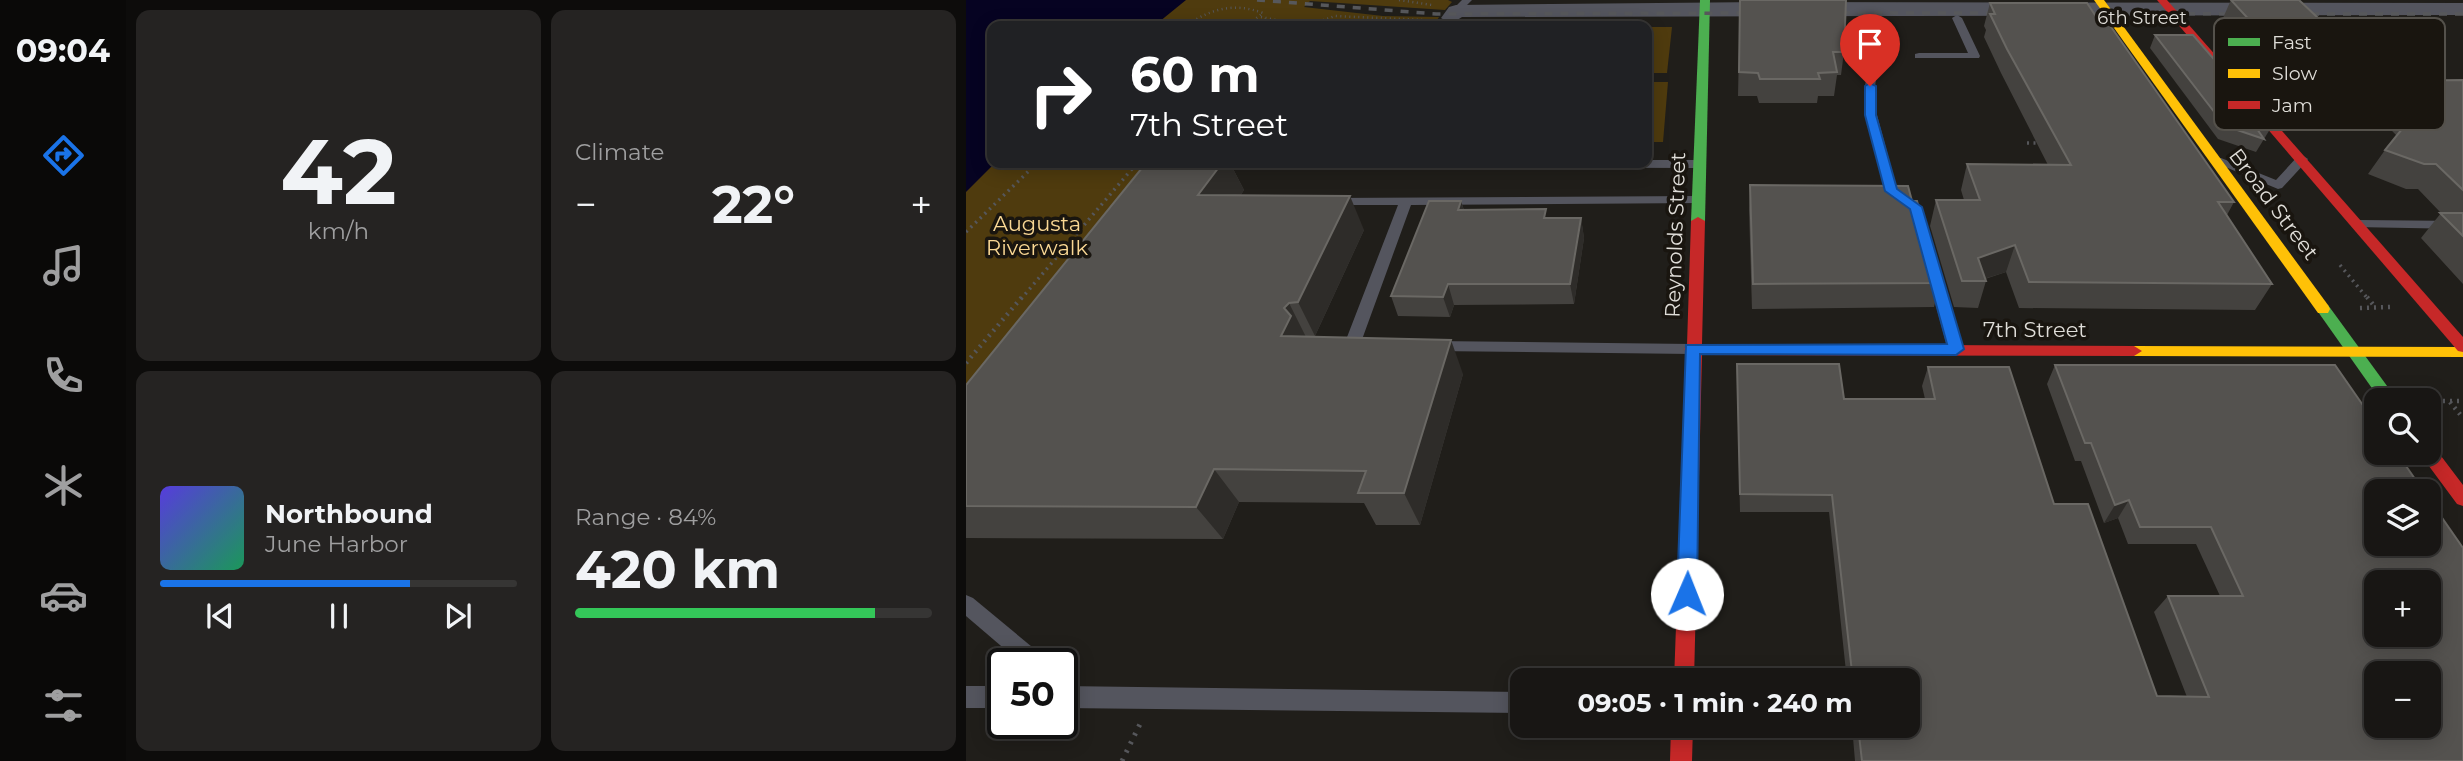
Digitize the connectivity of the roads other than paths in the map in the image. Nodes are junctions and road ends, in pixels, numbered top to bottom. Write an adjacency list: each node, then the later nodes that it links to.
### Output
1 (2453, 0): 3 (street)
2 (1899, 4): 4 (street, 6th Street); 5 (street, 6th Street)
3 (2463, 8): 6 (street, 6th Street)
4 (1704, 9): 7 (street, 6th Street); 8 (street, 6th Street); 19 (main road, Reynolds Street)
5 (2105, 9): 6 (street, 6th Street); 9 (street, 6th Street); 17 (main road, Broad Street)
6 (2170, 9): 10 (street, 6th Street); 14 (main road)
7 (1454, 14)
8 (1864, 18): 9 (street, 6th Street); 23 (lane)
9 (1957, 18): 13 (lane)
10 (2410, 18)
11 (2445, 19): 12 (street, 6th Street)
12 (2463, 20)
13 (1919, 56)
14 (2214, 59)
15 (2276, 130): 16 (main road)
16 (2302, 159): 17 (lane); 24 (main road)
17 (2215, 160): 32 (main road, Broad Street)
18 (1652, 164): 19 (lane)
19 (1699, 164): 20 (main road, Reynolds Street)
20 (1698, 200): 22 (lane); 29 (main road, Reynolds Street)
21 (1323, 201): 22 (lane)
22 (1406, 201): 27 (lane)
23 (1916, 207)
24 (2359, 224): 25 (lane); 31 (main road)
25 (2463, 225)
26 (1930, 258): 30 (lane)
27 (1352, 345)
28 (1420, 345): 29 (lane, 7th Street)
29 (1692, 349): 30 (main road, 7th Street); 38 (main road, Reynolds Street)
30 (1956, 349): 32 (main road, 7th Street)
31 (2463, 349): 32 (main road, 7th Street)
32 (2356, 352): 33 (main road, Broad Street)
33 (2381, 388)
34 (2438, 465): 35 (main road)
35 (2463, 499)
36 (966, 604): 37 (lane)
37 (1018, 648)
38 (1684, 668)
39 (1078, 694): 42 (lane)
40 (966, 697): 41 (lane)
41 (987, 697)
42 (1510, 703)
43 (1682, 738): 44 (main road)
44 (1681, 761)

